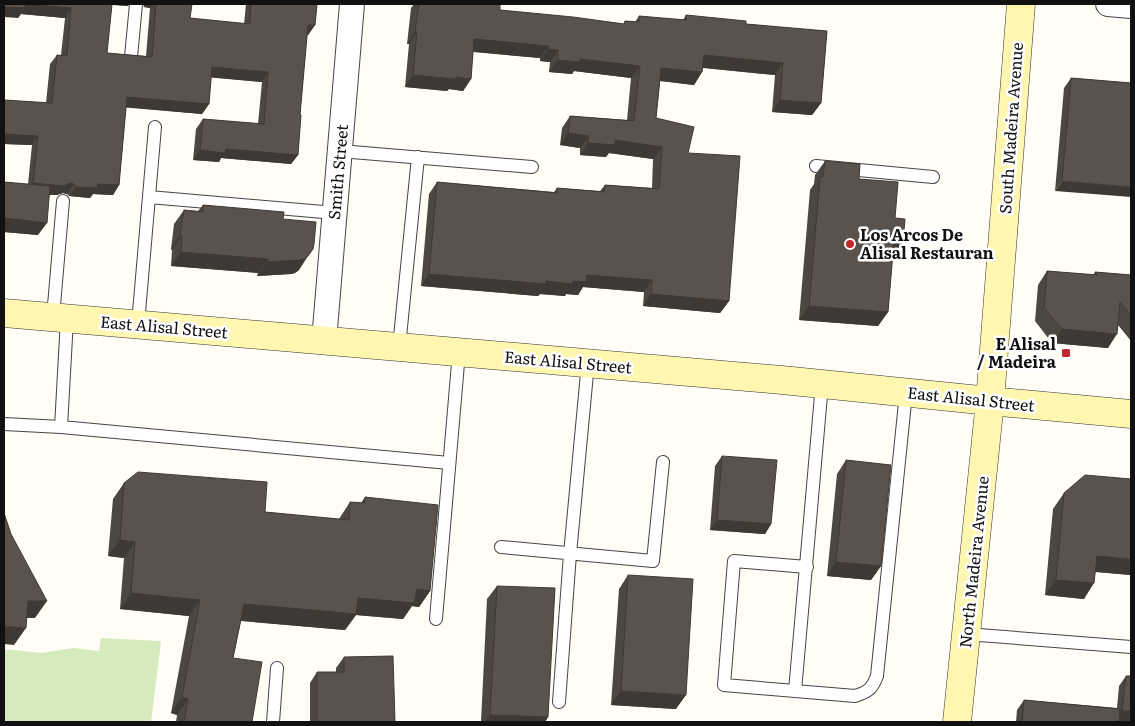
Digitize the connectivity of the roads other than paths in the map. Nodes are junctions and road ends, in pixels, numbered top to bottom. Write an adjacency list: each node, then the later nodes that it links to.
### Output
1 (136, 4): 6 (lane)
2 (352, 4): 8 (street, Smith Street)
3 (1021, 4): 25 (main road, South Madeira Avenue)
4 (1108, 4): 5 (street)
5 (1131, 6)
6 (131, 56)
7 (154, 127): 13 (lane)
8 (340, 151): 9 (lane); 15 (street, Smith Street)
9 (418, 157): 11 (lane); 20 (lane)
10 (816, 166): 12 (lane)
11 (532, 167)
12 (933, 177)
13 (148, 196): 15 (lane); 18 (lane)
14 (63, 201): 17 (lane)
15 (334, 213): 19 (street, Smith Street)
16 (4, 314): 17 (main road, East Alisal Street)
17 (60, 318): 18 (main road, East Alisal Street); 28 (lane)
18 (138, 324): 19 (main road, East Alisal Street)
19 (324, 341): 20 (main road, East Alisal Street)
20 (399, 347): 21 (main road, East Alisal Street)
21 (459, 352): 22 (main road, East Alisal Street); 30 (lane)
22 (588, 363): 23 (main road, East Alisal Street); 32 (lane)
23 (822, 384): 24 (main road, East Alisal Street); 33 (lane)
24 (906, 393): 25 (main road, East Alisal Street); 38 (lane)
25 (990, 401): 26 (main road, East Alisal Street); 35 (main road, North Madeira Avenue)
26 (1131, 414)
27 (4, 424): 28 (lane)
28 (61, 427): 30 (lane)
29 (663, 462): 32 (lane)
30 (449, 464): 34 (lane)
31 (501, 547): 32 (lane)
32 (570, 554): 39 (lane)
33 (806, 567): 38 (lane); 38 (lane)
34 (436, 619)
35 (966, 634): 36 (lane); 41 (main road, North Madeira Avenue)
36 (1131, 647)
37 (277, 668): 40 (lane)
38 (795, 691)
39 (559, 702)
40 (272, 722)
41 (957, 722)

